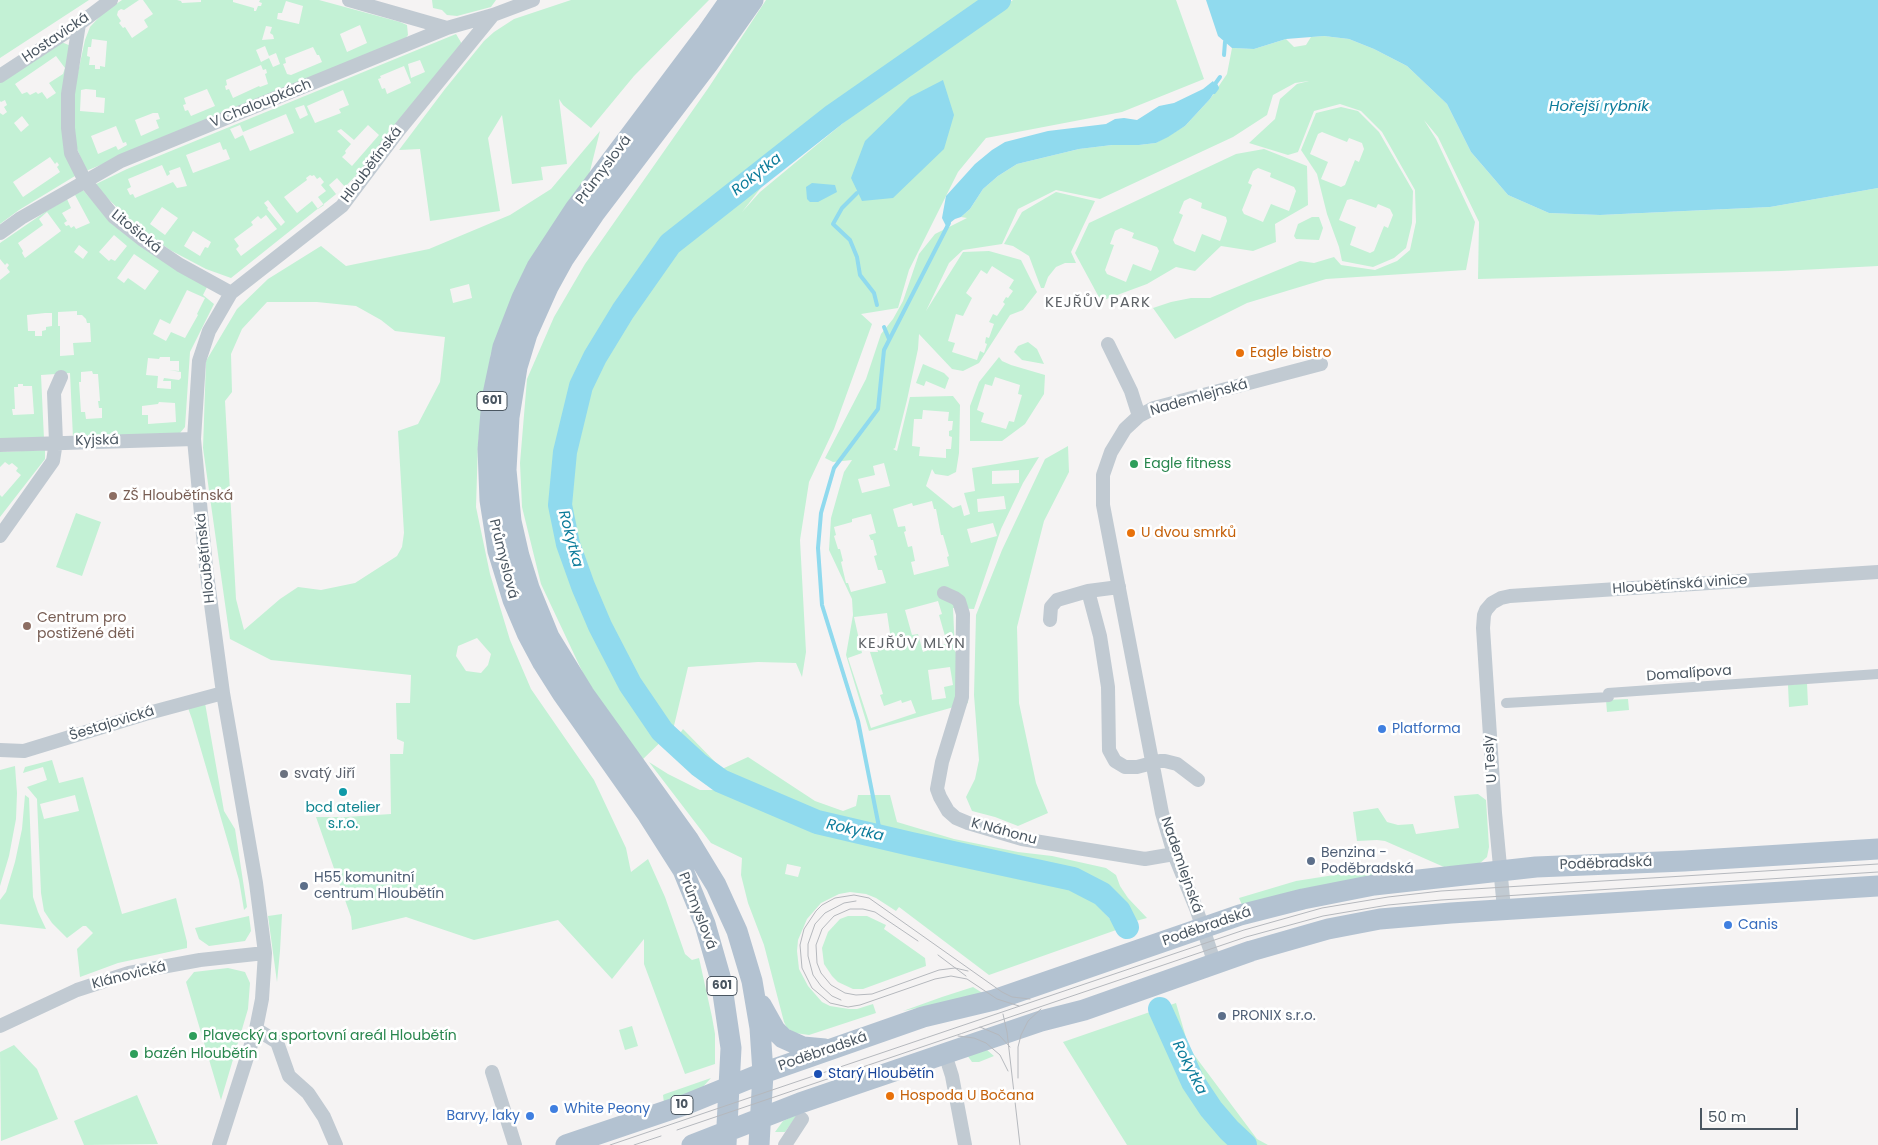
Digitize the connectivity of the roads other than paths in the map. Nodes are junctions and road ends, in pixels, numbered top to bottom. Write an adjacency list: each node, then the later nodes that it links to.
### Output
1 (110, 0): 7 (street, Hostavická)
2 (348, 0): 8 (street)
3 (533, 0): 6 (street, V Chaloupkách)
4 (730, 0): 48 (main road, Průmyslová / 601)
5 (753, 0): 41 (main road, Průmyslová / 601)
6 (493, 15): 8 (street, V Chaloupkách); 12 (street, Hloubětínská)
7 (79, 24): 9 (street, Hostavická); 10 (street, Litošická)
8 (447, 28): 10 (street, V Chaloupkách)
9 (0, 76)
10 (85, 181): 11 (street, V Chaloupkách); 12 (street, Litošická)
11 (0, 233)
12 (231, 293): 17 (street, Hloubětínská)
13 (1108, 344): 16 (street)
14 (1321, 364): 16 (street, Nademlejnská)
15 (60, 377): 18 (street)
16 (1139, 416): 22 (street, Nademlejnská)
17 (194, 439): 18 (street, Kyjská); 28 (street, Hloubětínská)
18 (56, 442): 19 (street, Kyjská); 20 (street)
19 (0, 445)
20 (0, 536)
21 (1878, 572): 25 (street, Hloubětínská vinice)
22 (1119, 586): 23 (street); 31 (street, Nademlejnská)
23 (1088, 591): 26 (street); 31 (street)
24 (944, 593): 34 (street, K Náhonu)
25 (1486, 610): 35 (street, U Tesly)
26 (1050, 620)
27 (1878, 674): 29 (street, Domalípova)
28 (223, 694): 30 (street, Šestajovická); 39 (street, Hloubětínská)
29 (1506, 703)
30 (0, 750)
31 (1153, 764): 32 (street); 34 (street, Nademlejnská)
32 (1198, 780)
33 (1878, 849): 35 (main road, Poděbradská)
34 (1174, 854): 38 (street, Nademlejnská)
35 (1500, 872): 37 (street, U Tesly); 38 (main road, Poděbradská)
36 (1878, 886): 37 (main road)
37 (1504, 909): 40 (main road)
38 (1203, 928): 40 (street, Nademlejnská); 44 (main road, Poděbradská)
39 (265, 953): 42 (street, Klánovická); 43 (street, Hloubětínská)
40 (1215, 964): 45 (main road)
41 (756, 997): 44 (main road); 47 (main road, Průmyslová / 601)
42 (0, 1026)
43 (256, 1030): 52 (street, Hloubětínská); 53 (street)
44 (830, 1049): 47 (main road, Poděbradská)
45 (945, 1054): 49 (main road); 59 (street)
46 (492, 1072): 54 (street)
47 (763, 1073): 48 (main road, Poděbradská); 49 (main road, 601)
48 (730, 1086): 51 (main road, Průmyslová / 601); 55 (main road, Poděbradská / 10)
49 (762, 1119): 51 (main road); 57 (main road, 601)
50 (802, 1119): 58 (street)
51 (727, 1139): 56 (main road)
52 (219, 1145)
53 (336, 1145)
54 (515, 1145)
55 (566, 1145)
56 (692, 1145)
57 (759, 1145)
58 (785, 1145)
59 (966, 1145)

